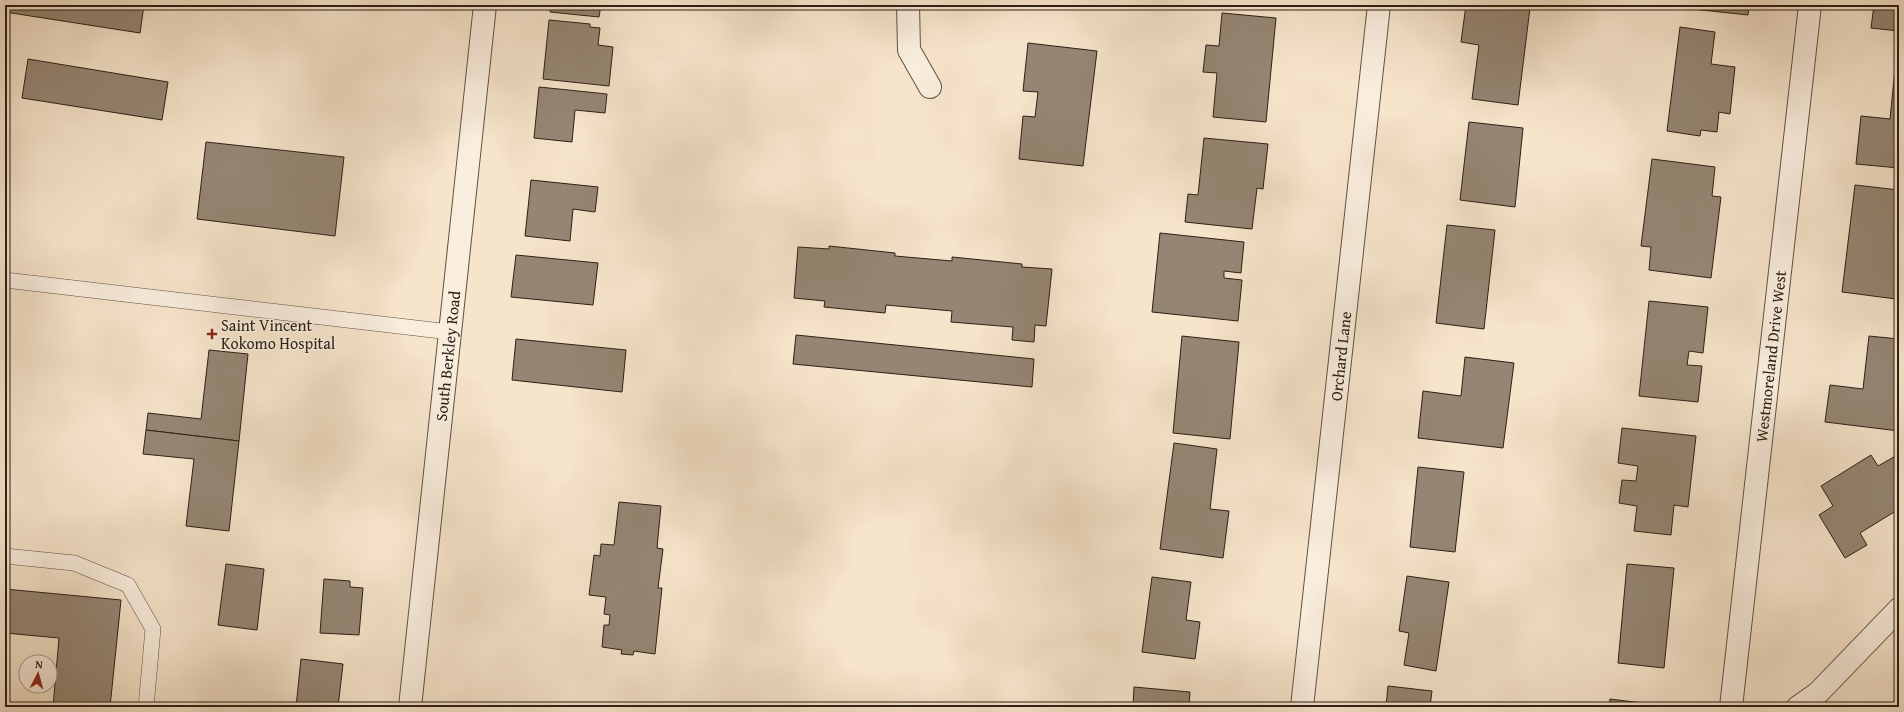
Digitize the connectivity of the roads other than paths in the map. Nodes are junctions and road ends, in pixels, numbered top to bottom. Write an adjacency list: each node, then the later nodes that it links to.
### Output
1 (485, 5): 7 (street, South Berkley Road)
2 (908, 5): 5 (street)
3 (1379, 5): 12 (street, Orchard Lane)
4 (1810, 5): 13 (street, Westmoreland Drive West)
5 (930, 87)
6 (5, 280): 7 (lane)
7 (450, 332): 11 (street, South Berkley Road)
8 (5, 556): 10 (lane)
9 (1899, 609): 14 (street)
10 (146, 707)
11 (410, 707)
12 (1302, 707)
13 (1731, 707)
14 (1798, 707)

